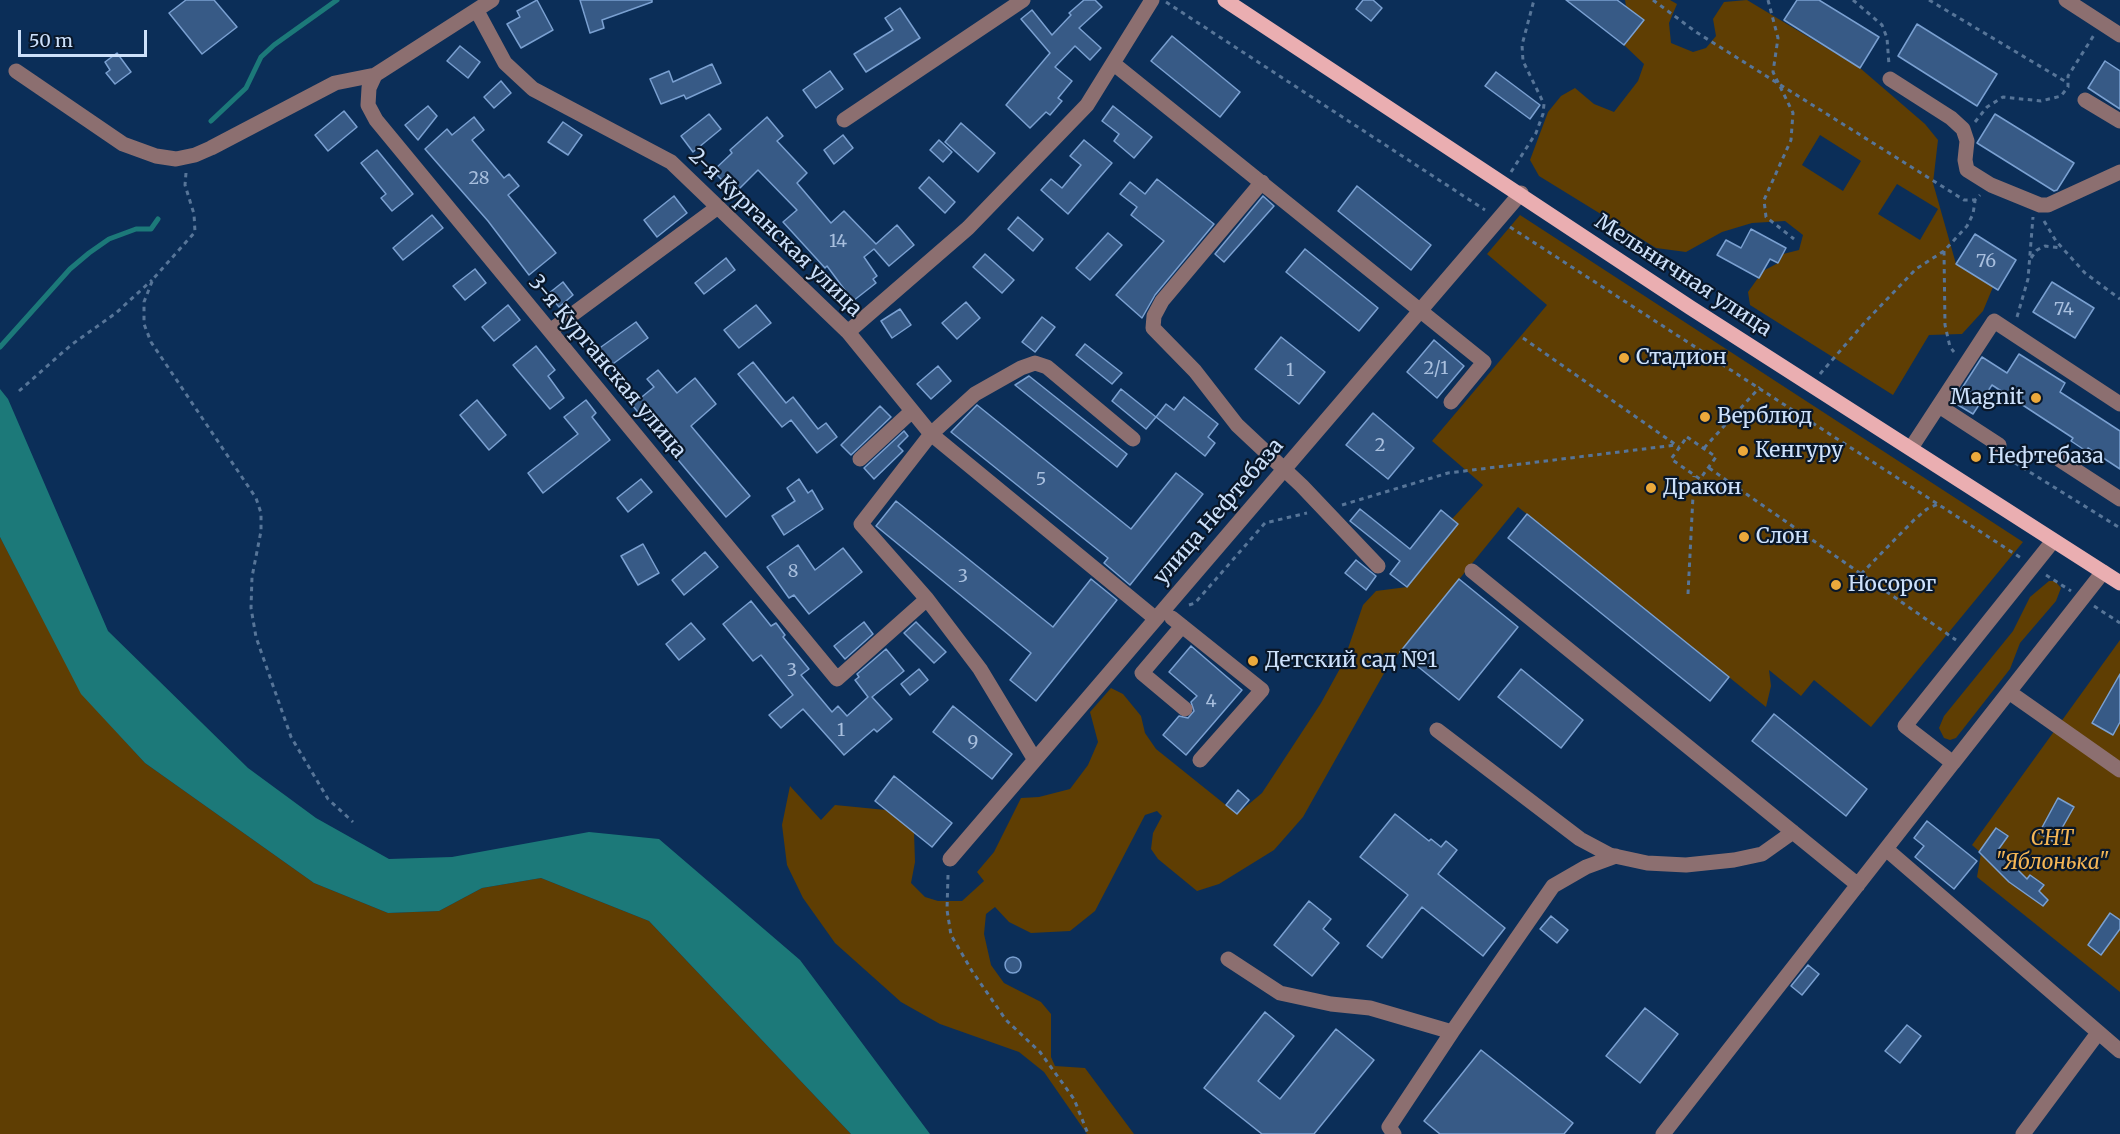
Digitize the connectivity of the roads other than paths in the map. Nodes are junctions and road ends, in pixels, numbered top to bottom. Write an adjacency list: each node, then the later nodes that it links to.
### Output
1 (492, 0): 6 (street)
2 (1023, 0): 13 (street)
3 (1152, 0): 8 (street)
4 (1225, 0): 17 (main road, Мельничная улица)
5 (2066, 0): 7 (street)
6 (477, 11): 10 (street); 18 (street, 2-я Курганская улица)
7 (2120, 35)
8 (1114, 64): 16 (street); 21 (street)
9 (16, 71): 10 (street)
10 (375, 75): 20 (street, 3-я Курганская улица)
11 (1890, 79): 15 (street)
12 (2085, 100): 14 (street)
13 (844, 120)
14 (2120, 121)
15 (2120, 171)
16 (1262, 183): 19 (street); 32 (street)
17 (1521, 193): 19 (street, улица Нефтебаза); 28 (main road, Мельничная улица)
18 (718, 207): 20 (street); 21 (street, 2-я Курганская улица)
19 (1421, 309): 22 (street); 32 (street, улица Нефтебаза)
20 (550, 331): 39 (street, 3-я Курганская улица)
21 (848, 332): 25 (street, 2-я Курганская улица)
22 (1451, 402)
23 (2120, 404): 24 (street)
24 (1939, 406): 28 (street); 29 (street)
25 (916, 415): 26 (street, 2-я Курганская улица); 30 (street)
26 (931, 434): 27 (street); 39 (street); 40 (street, 2-я Курганская улица)
27 (1133, 439)
28 (1911, 448): 34 (main road, Мельничная улица)
29 (2003, 451)
30 (860, 459)
31 (2060, 460): 33 (street)
32 (1284, 469): 35 (street); 40 (street, улица Нефтебаза)
33 (2120, 500)
34 (2053, 541): 37 (main road, Мельничная улица); 46 (street)
35 (1378, 566)
36 (1472, 571): 48 (street)
37 (2103, 572): 38 (main road, Мельничная улица); 41 (street)
38 (2120, 583)
39 (927, 599): 44 (street)
40 (1156, 619): 44 (street, улица Нефтебаза)
41 (2009, 692): 46 (street); 47 (street)
42 (1185, 709): 45 (street)
43 (1437, 730): 50 (street)
44 (1035, 760): 51 (street, улица Нефтебаза)
45 (1200, 760)
46 (1953, 763): 49 (street)
47 (2120, 770)
48 (1793, 832): 50 (street); 52 (street)
49 (1886, 849): 52 (street); 55 (street)
50 (1616, 856): 54 (street)
51 (950, 859)
52 (1858, 885): 58 (street)
53 (1228, 959): 54 (street)
54 (1452, 1032): 57 (street)
55 (2098, 1033): 56 (street); 59 (street)
56 (2120, 1051)
57 (1394, 1134)
58 (1663, 1134)
59 (2023, 1134)

